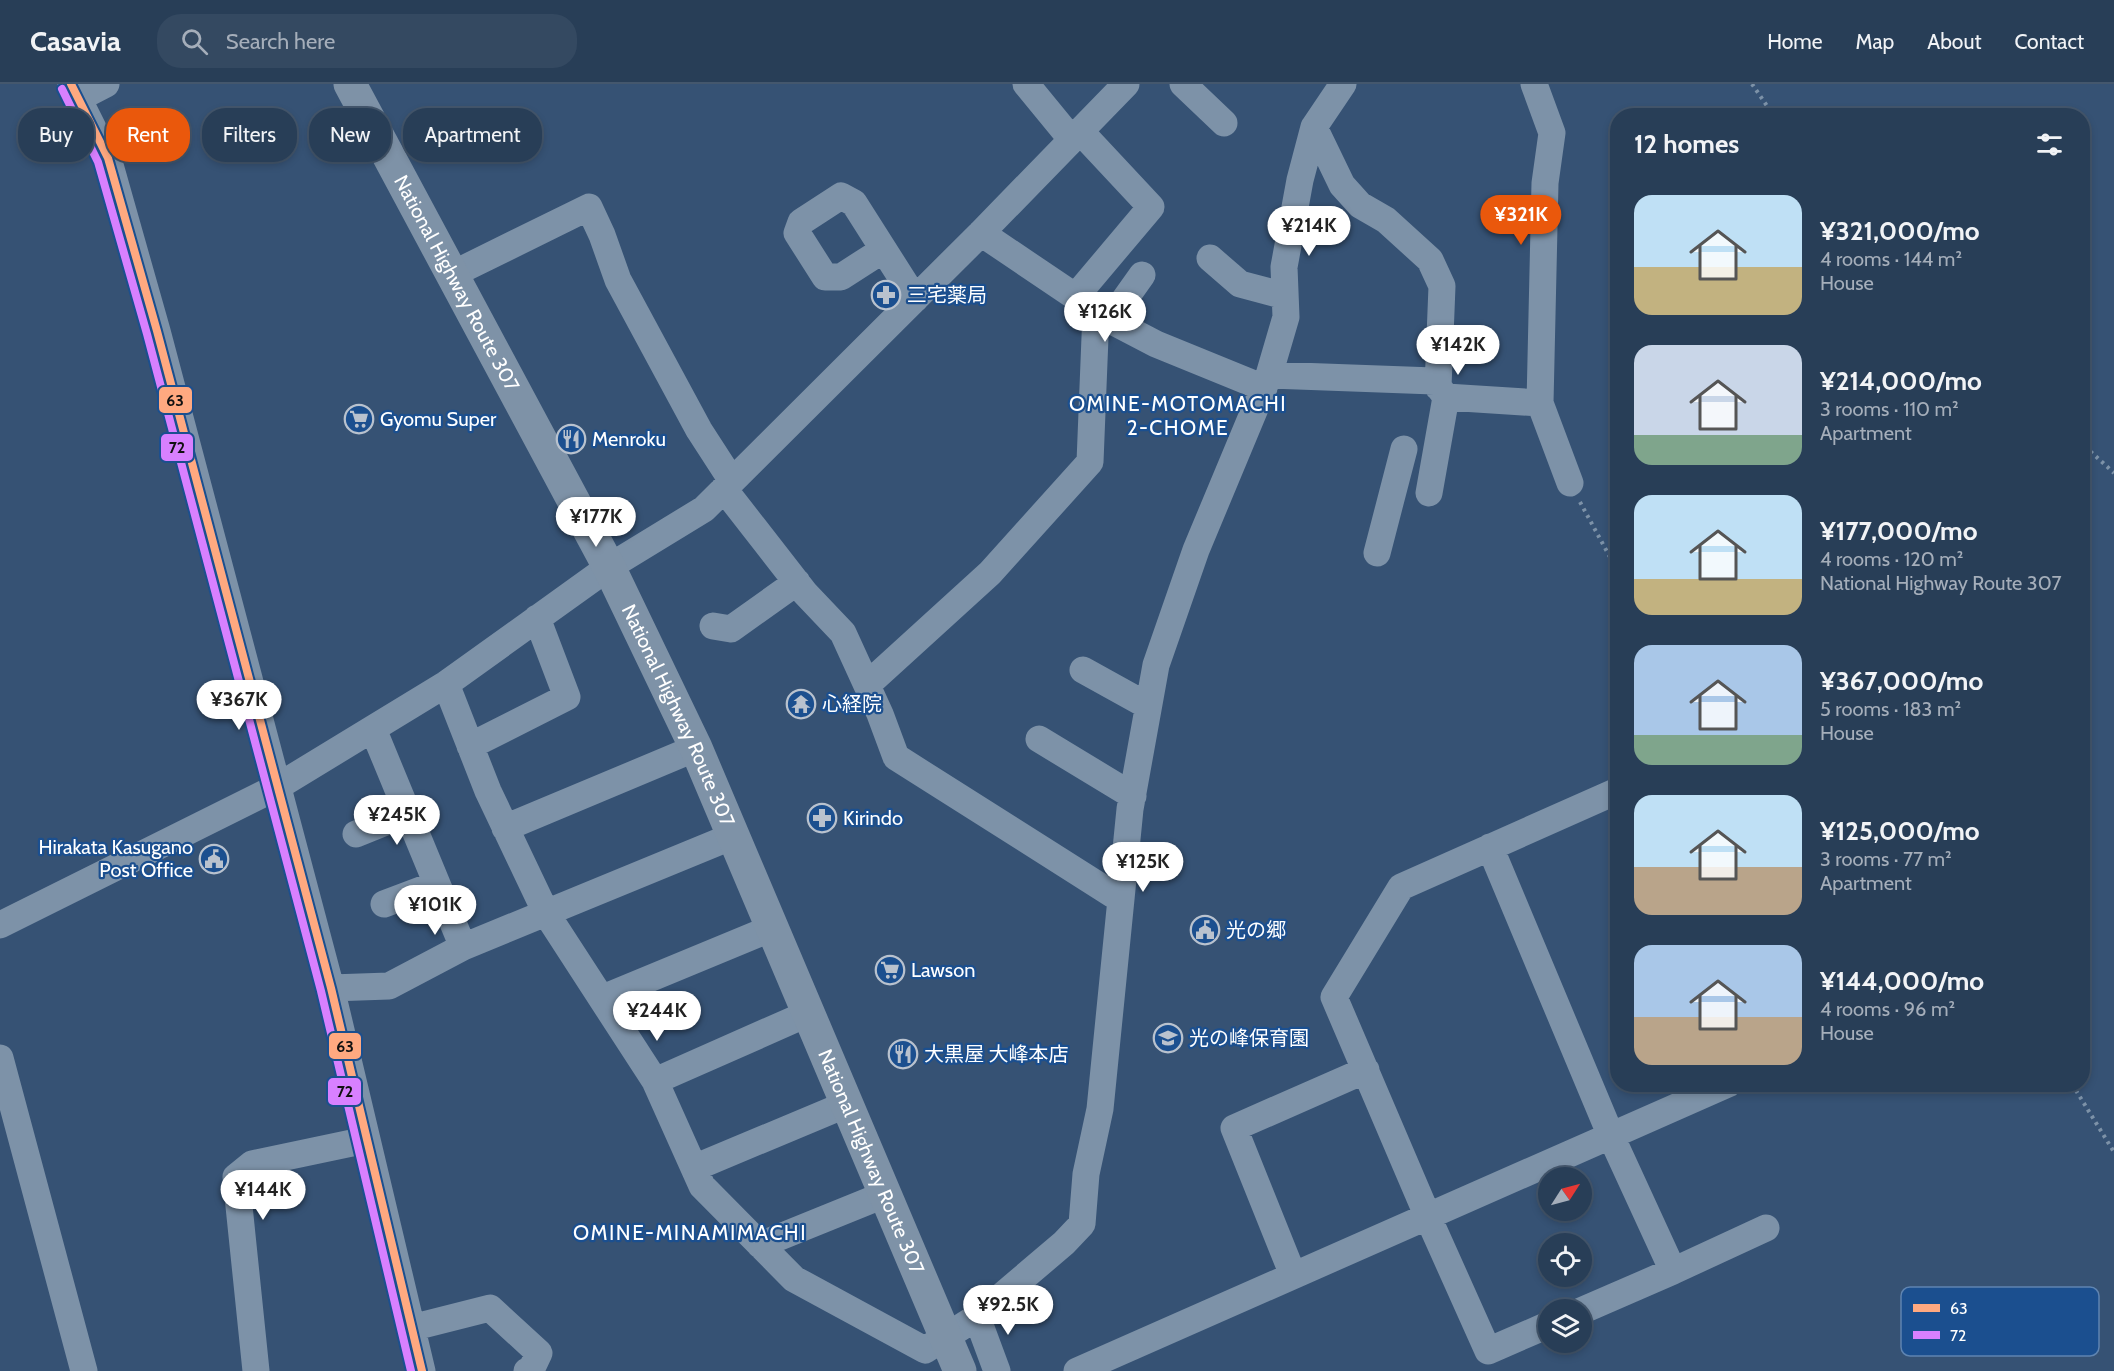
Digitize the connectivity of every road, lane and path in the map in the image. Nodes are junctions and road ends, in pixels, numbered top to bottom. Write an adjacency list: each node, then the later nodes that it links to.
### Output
1 (106, 84): 9 (street)
2 (350, 84): 17 (highway, National Highway Route 307)
3 (1026, 84): 13 (street)
4 (1126, 84): 13 (street)
5 (1183, 84): 11 (street)
6 (1343, 84): 12 (street)
7 (1534, 84): 24 (street)
8 (1752, 84): 10 (path)
9 (75, 91): 43 (street)
10 (1768, 108)
11 (1224, 123)
12 (1314, 127): 19 (street); 23 (street)
13 (1076, 136): 14 (street); 21 (street)
14 (981, 233): 20 (street); 21 (street)
15 (883, 250): 20 (street)
16 (1210, 258): 19 (street)
17 (453, 274): 28 (street); 31 (highway, National Highway Route 307)
18 (1142, 275): 21 (street)
19 (1285, 296): 22 (street)
20 (915, 299): 28 (street)
21 (1094, 309): 22 (street); 37 (street)
22 (1267, 382): 23 (street); 38 (street)
23 (1442, 392): 24 (street); 29 (street)
24 (1540, 404): 27 (street)
25 (2090, 451): 26 (path)
26 (2114, 473)
27 (1570, 483): 30 (path)
28 (728, 485): 31 (street); 32 (street)
29 (1377, 553)
30 (1610, 557)
31 (609, 567): 33 (street); 42 (highway, National Highway Route 307)
32 (796, 582): 34 (street); 37 (street)
33 (537, 618): 36 (street); 41 (street)
34 (713, 626)
35 (1083, 670): 38 (street)
36 (446, 684): 39 (street); 41 (street)
37 (867, 685): 52 (street)
38 (1148, 705): 45 (street)
39 (373, 729): 43 (street); 46 (street)
40 (1039, 739): 45 (street)
41 (470, 746): 47 (street)
42 (696, 748): 47 (street); 49 (highway, National Highway Route 307)
43 (277, 787): 55 (street); 58 (street)
44 (1610, 794): 50 (street)
45 (1132, 796): 52 (street)
46 (408, 813): 48 (street); 51 (street)
47 (505, 828): 54 (street)
48 (356, 834)
49 (733, 836): 54 (street); 56 (highway, National Highway Route 307)
50 (1491, 847): 62 (street); 67 (street)
51 (437, 884): 53 (street); 57 (street)
52 (1120, 898): 78 (street)
53 (384, 904)
54 (546, 913): 57 (street); 59 (street)
55 (0, 925)
56 (772, 928): 59 (street); 60 (highway, National Highway Route 307)
57 (463, 947): 58 (street)
58 (331, 988): 68 (street)
59 (603, 998): 63 (street)
60 (808, 1013): 63 (street); 66 (highway, National Highway Route 307)
61 (0, 1058): 82 (street)
62 (1366, 1070): 72 (street); 76 (street)
63 (655, 1081): 70 (street)
64 (1710, 1092): 67 (street)
65 (2077, 1092): 69 (path)
66 (847, 1104): 70 (street); 71 (highway, National Highway Route 307)
67 (1611, 1136): 72 (street); 75 (street)
68 (366, 1140): 79 (street); 83 (street)
69 (2114, 1152)
70 (694, 1167): 74 (street)
71 (886, 1194): 74 (street); 81 (highway, National Highway Route 307)
72 (1428, 1217): 76 (street); 80 (street)
73 (1766, 1228): 75 (street)
74 (760, 1245): 81 (street)
75 (1673, 1272): 77 (street)
76 (1293, 1275): 88 (street)
77 (1592, 1306)
78 (977, 1317): 81 (street); 87 (street)
79 (411, 1328): 84 (street); 85 (street)
80 (1538, 1329)
81 (947, 1337): 86 (highway, National Highway Route 307)
82 (84, 1371)
83 (256, 1371)
84 (422, 1371)
85 (527, 1371)
86 (960, 1371)
87 (998, 1371)
88 (1077, 1371)

